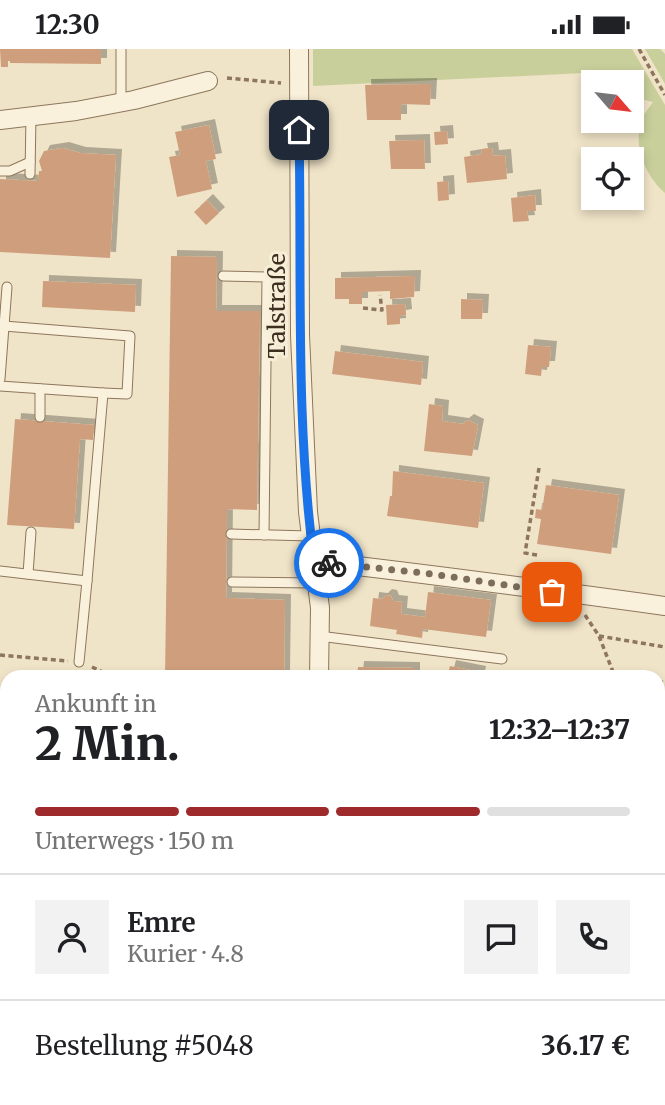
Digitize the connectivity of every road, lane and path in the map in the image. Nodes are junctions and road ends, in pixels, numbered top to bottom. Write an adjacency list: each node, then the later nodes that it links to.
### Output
1 (121, 49): 7 (lane)
2 (299, 49): 27 (street, Talstraße)
3 (639, 49): 6 (path)
4 (208, 81): 5 (path); 7 (street)
5 (260, 83)
6 (665, 95)
7 (121, 102): 8 (street)
8 (31, 116): 9 (street); 10 (lane)
9 (0, 120)
10 (30, 162): 11 (lane); 12 (lane)
11 (0, 171)
12 (30, 174)
13 (223, 276): 26 (lane)
14 (7, 287): 17 (lane)
15 (380, 295): 16 (path)
16 (363, 308)
17 (4, 327): 18 (lane); 21 (lane)
18 (0, 379): 19 (lane)
19 (0, 387): 20 (lane)
20 (40, 389): 21 (lane); 22 (lane)
21 (103, 393): 32 (lane)
22 (40, 417)
23 (539, 468): 28 (path)
24 (31, 532): 31 (lane)
25 (231, 534): 26 (lane)
26 (264, 535): 27 (lane)
27 (310, 536): 29 (street, Talstraße)
28 (537, 555)
29 (314, 561): 34 (street, Talstraße); 35 (street)
30 (0, 571): 31 (lane)
31 (28, 574): 32 (lane)
32 (87, 581): 40 (lane)
33 (232, 582): 34 (lane)
34 (316, 583): 36 (street, Talstraße)
35 (665, 606)
36 (319, 636): 39 (lane); 42 (street, Talstraße)
37 (665, 647): 43 (path)
38 (0, 655): 40 (path)
39 (502, 659)
40 (79, 661): 41 (path)
41 (98, 670)
42 (319, 670)
43 (612, 670)

